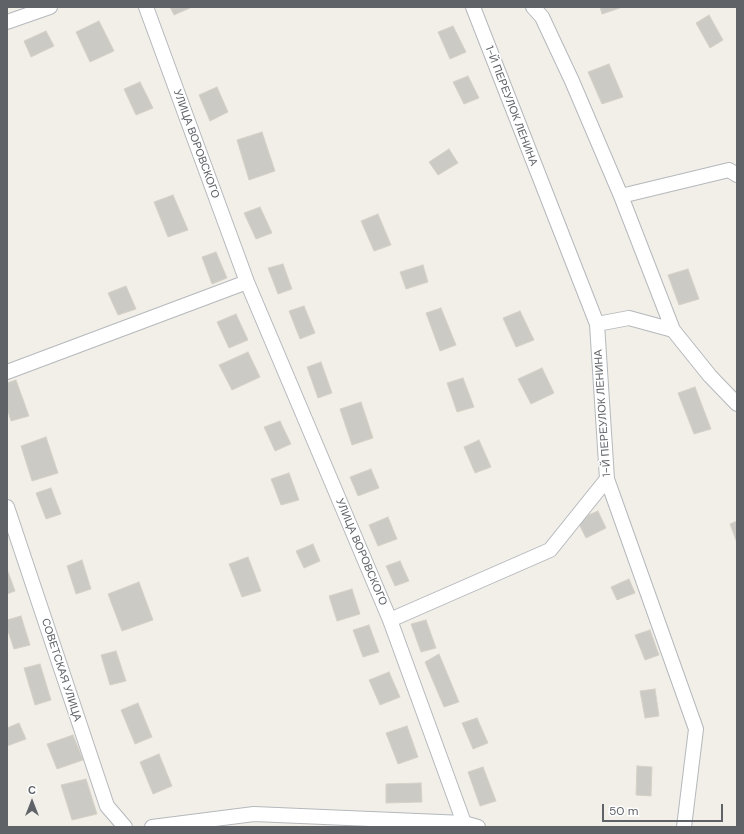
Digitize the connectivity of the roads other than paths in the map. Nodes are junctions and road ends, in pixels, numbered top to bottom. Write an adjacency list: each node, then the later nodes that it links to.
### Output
1 (50, 7): 5 (street)
2 (146, 7): 8 (street, УЛИЦА ВОРОВСКОГО)
3 (473, 7): 9 (street, 1-Й ПЕРЕУЛОК ЛЕНИНА)
4 (533, 7): 7 (street)
5 (7, 22)
6 (737, 175): 7 (street)
7 (620, 196): 10 (street)
8 (247, 282): 11 (street); 15 (street, УЛИЦА ВОРОВСКОГО)
9 (597, 324): 10 (street); 13 (street, 1-Й ПЕРЕУЛОК ЛЕНИНА)
10 (673, 330): 12 (street)
11 (7, 372)
12 (737, 404)
13 (607, 479): 15 (street); 20 (street, 1-Й ПЕРЕУЛОК ЛЕНИНА)
14 (7, 507): 17 (street, СОВЕТСКАЯ УЛИЦА)
15 (390, 620): 16 (street, УЛИЦА ВОРОВСКОГО)
16 (464, 825): 18 (street); 19 (street)
17 (125, 827)
18 (152, 827)
19 (478, 827)
20 (684, 827)

